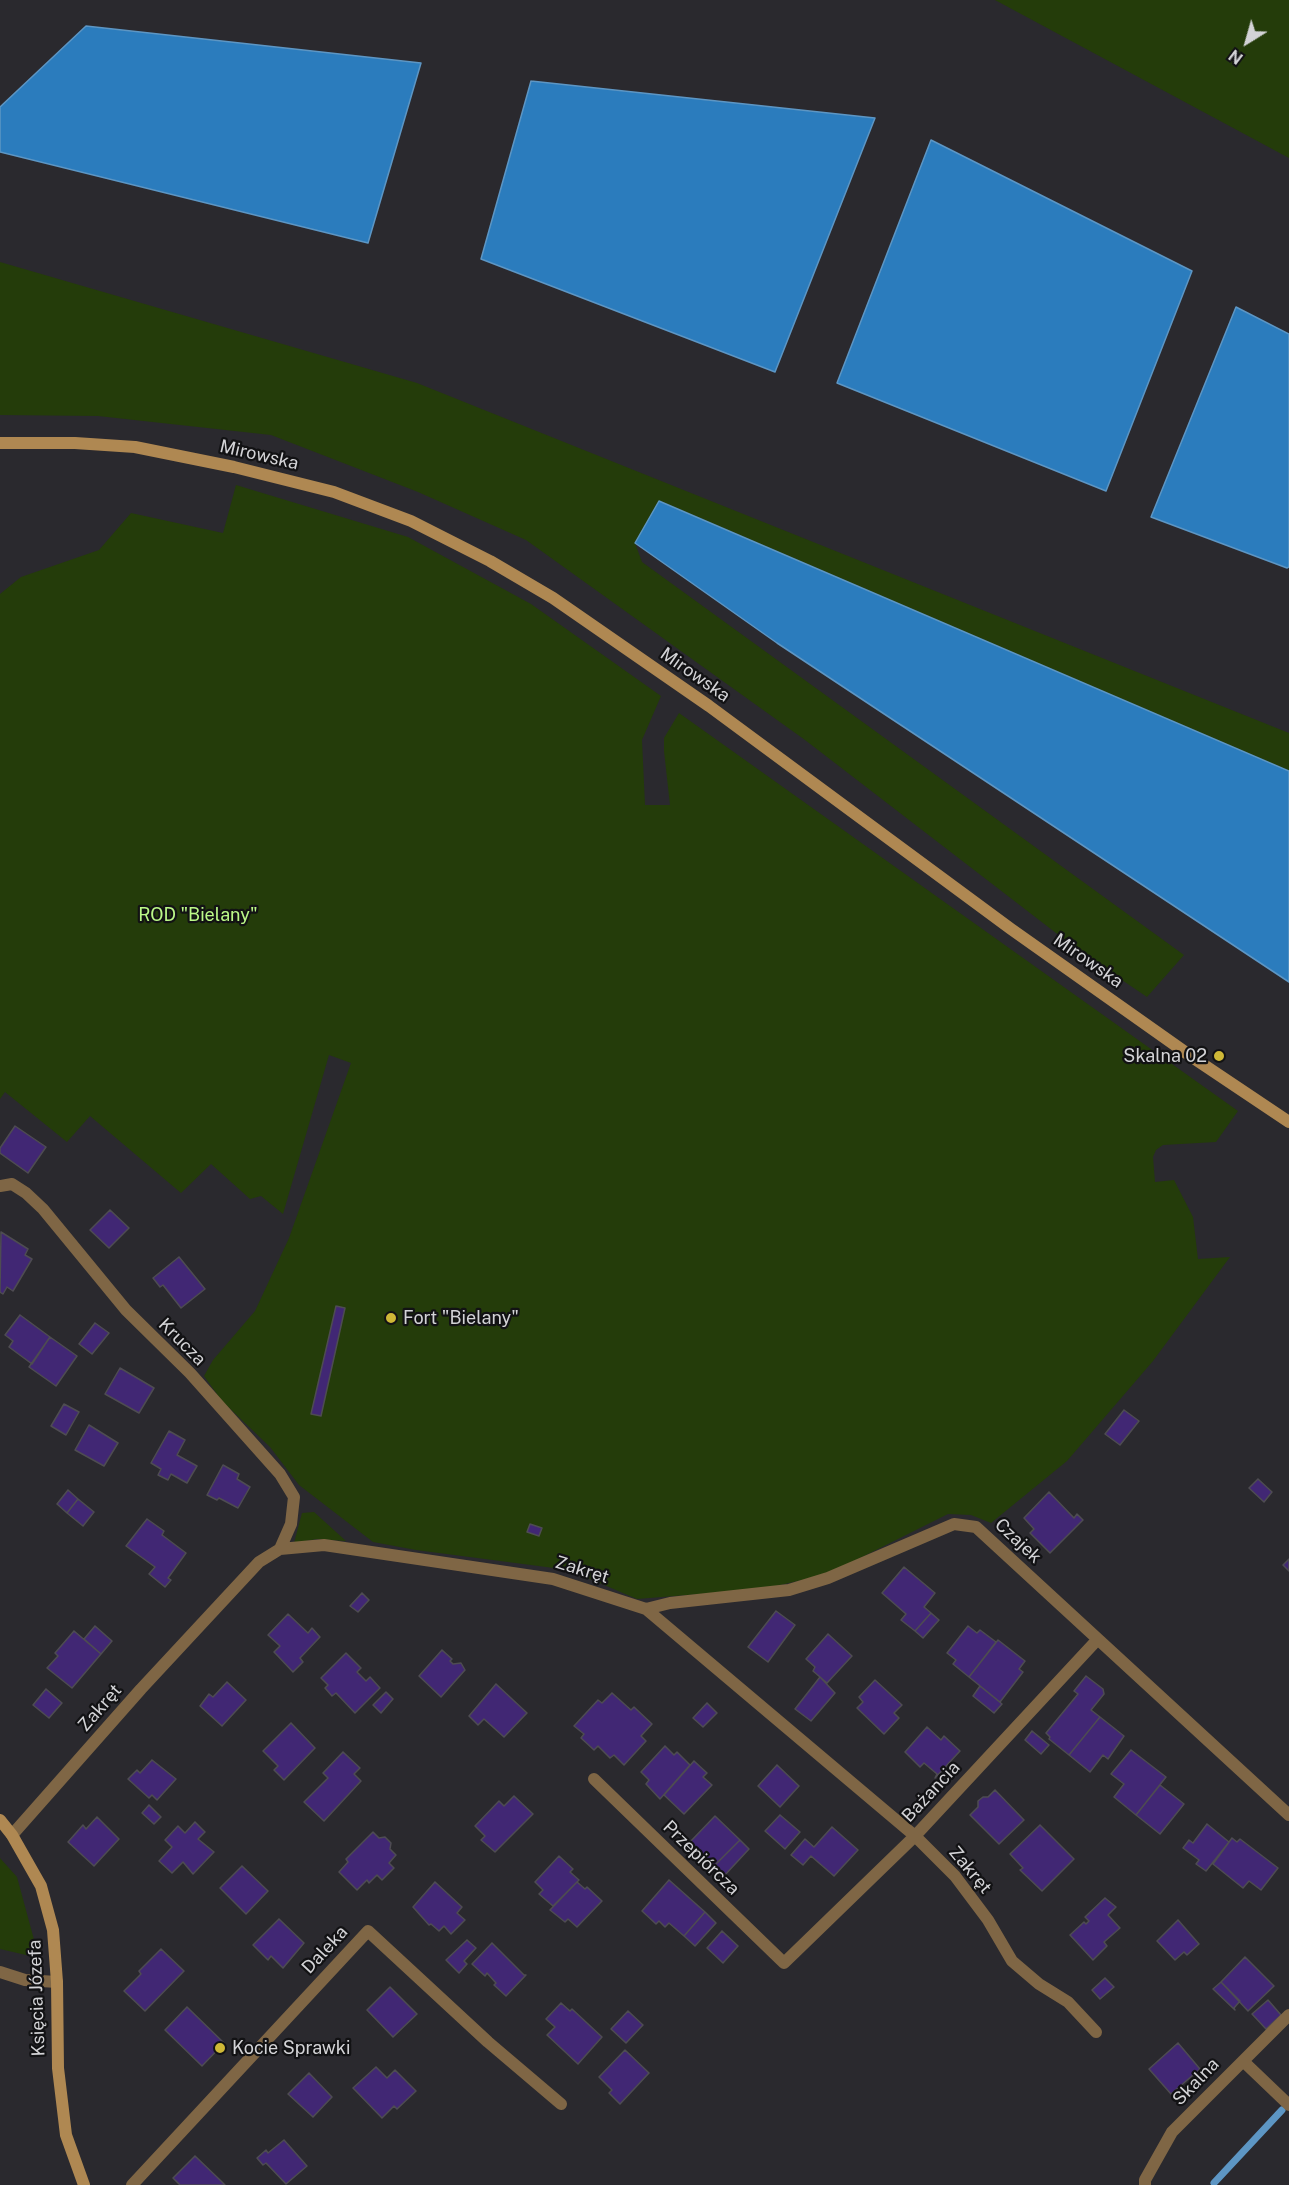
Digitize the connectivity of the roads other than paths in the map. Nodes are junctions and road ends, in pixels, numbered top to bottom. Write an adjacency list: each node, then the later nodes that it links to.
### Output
1 (0, 443): 2 (main road, Mirowska)
2 (1289, 1122)
3 (0, 1186): 4 (street, Krucza)
4 (280, 1550): 5 (street, Zakręt); 10 (street, Zakręt)
5 (646, 1609): 6 (street, Czajek); 11 (street, Zakręt)
6 (1097, 1640): 8 (street, Czajek); 11 (street, Bażancia)
7 (594, 1779): 12 (street, Przepiórcza)
8 (1289, 1815)
9 (0, 1820): 10 (main road, Księcia Józefa)
10 (12, 1835): 14 (main road, Księcia Józefa)
11 (915, 1836): 12 (street, Bażancia); 16 (street, Zakręt)
12 (784, 1963)
13 (0, 1972): 14 (street)
14 (57, 1982): 20 (main road, Księcia Józefa)
15 (1289, 2015): 17 (street, Skalna)
16 (1096, 2032)
17 (1243, 2061): 19 (street); 22 (street, Skalna)
18 (561, 2104): 21 (street, Daleka)
19 (1289, 2105)
20 (84, 2185)
21 (132, 2185)
22 (1145, 2185)

